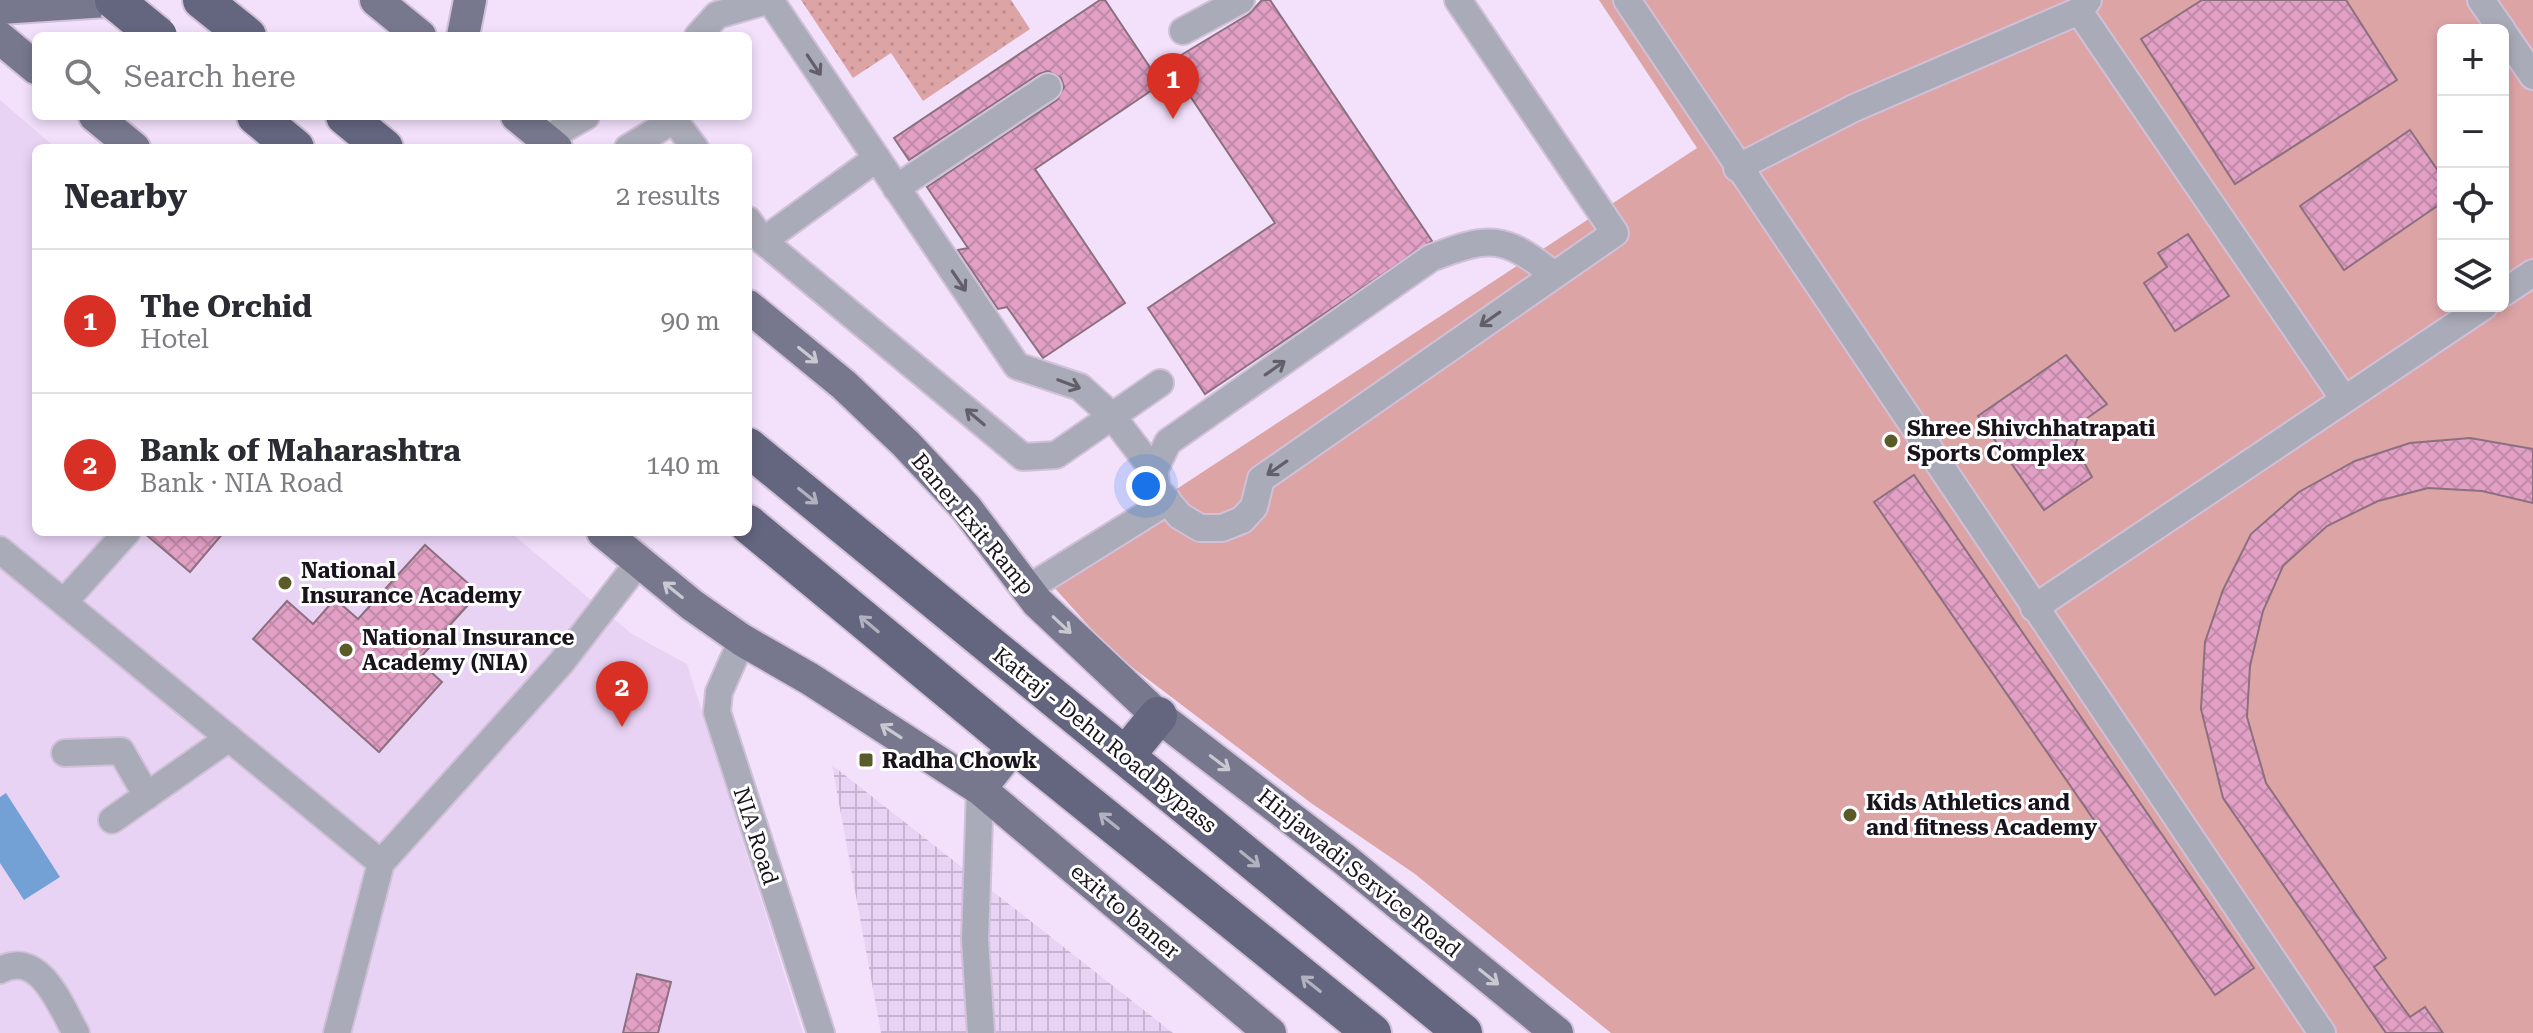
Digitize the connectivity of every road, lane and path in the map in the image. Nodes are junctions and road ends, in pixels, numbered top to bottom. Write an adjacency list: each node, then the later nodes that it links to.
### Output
1 (114, 0): 15 (highway, bridge)
2 (122, 0): 11 (main road)
3 (202, 0): 16 (highway)
4 (376, 0): 17 (main road)
5 (470, 0): 18 (main road)
6 (1241, 0): 14 (street)
7 (1458, 0): 43 (street)
8 (1627, 0): 39 (street)
9 (2481, 0): 13 (street)
10 (2084, 5): 39 (street); 48 (street)
11 (0, 8)
12 (712, 8): 19 (street); 38 (street, one-way to 38)
13 (2497, 24)
14 (1183, 31)
15 (153, 32)
16 (242, 32)
17 (415, 32)
18 (464, 32)
19 (700, 32)
20 (0, 38): 22 (main road)
21 (2509, 41): 23 (street)
22 (32, 65)
23 (2533, 76)
24 (1048, 87): 40 (street)
25 (100, 120): 32 (main road)
26 (261, 120): 33 (highway)
27 (350, 120): 34 (highway)
28 (522, 120): 35 (main road)
29 (581, 120): 35 (street)
30 (670, 120): 36 (street)
31 (674, 120): 37 (street)
32 (129, 144)
33 (290, 144)
34 (379, 144)
35 (551, 144)
36 (634, 144)
37 (692, 144)
38 (877, 158): 40 (street); 41 (street)
39 (1737, 168): 60 (street)
40 (896, 188): 49 (street, one-way to 49)
41 (756, 230): 49 (street, one-way to 41)
42 (2533, 273): 44 (street)
43 (1554, 275): 51 (street, one-way to 43); 52 (street, one-way to 52)
44 (2509, 289)
45 (752, 309): 58 (main road, Baner Exit Ramp, one-way to 58)
46 (2475, 312): 48 (street)
47 (1160, 383): 49 (street)
48 (2344, 399): 60 (street)
49 (1112, 416): 51 (street)
50 (752, 450): 66 (highway, Katraj - Dehu Road Bypass, one-way to 66)
51 (1154, 471): 52 (street)
52 (1168, 501): 58 (street)
53 (752, 527): 64 (highway, one-way to 53)
54 (123, 536): 59 (street)
55 (608, 536): 57 (main road)
56 (0, 550): 59 (street)
57 (639, 562): 61 (main road, one-way to 57); 70 (street)
58 (1027, 589): 62 (main road, Baner Exit Ramp, one-way to 62)
59 (64, 602): 63 (street)
60 (2034, 608): 80 (street)
61 (742, 640): 67 (main road, one-way to 61); 74 (street, NIA Road)
62 (1158, 716): 66 (highway); 79 (main road, Hinjawadi Service Road, one-way to 79)
63 (229, 738): 68 (street); 70 (street)
64 (1015, 745): 67 (main road); 77 (highway, one-way to 64)
65 (65, 753): 68 (street)
66 (1125, 756): 78 (highway, Katraj - Dehu Road Bypass, one-way to 78)
67 (980, 789): 75 (street); 76 (main road, exit to baner)
68 (147, 796): 69 (street)
69 (112, 820)
70 (381, 863): 73 (street)
71 (0, 970): 72 (street)
72 (76, 1033)
73 (337, 1033)
74 (821, 1033)
75 (981, 1033)
76 (1270, 1033)
77 (1372, 1033)
78 (1463, 1033)
79 (1557, 1033)
80 (2322, 1033)

